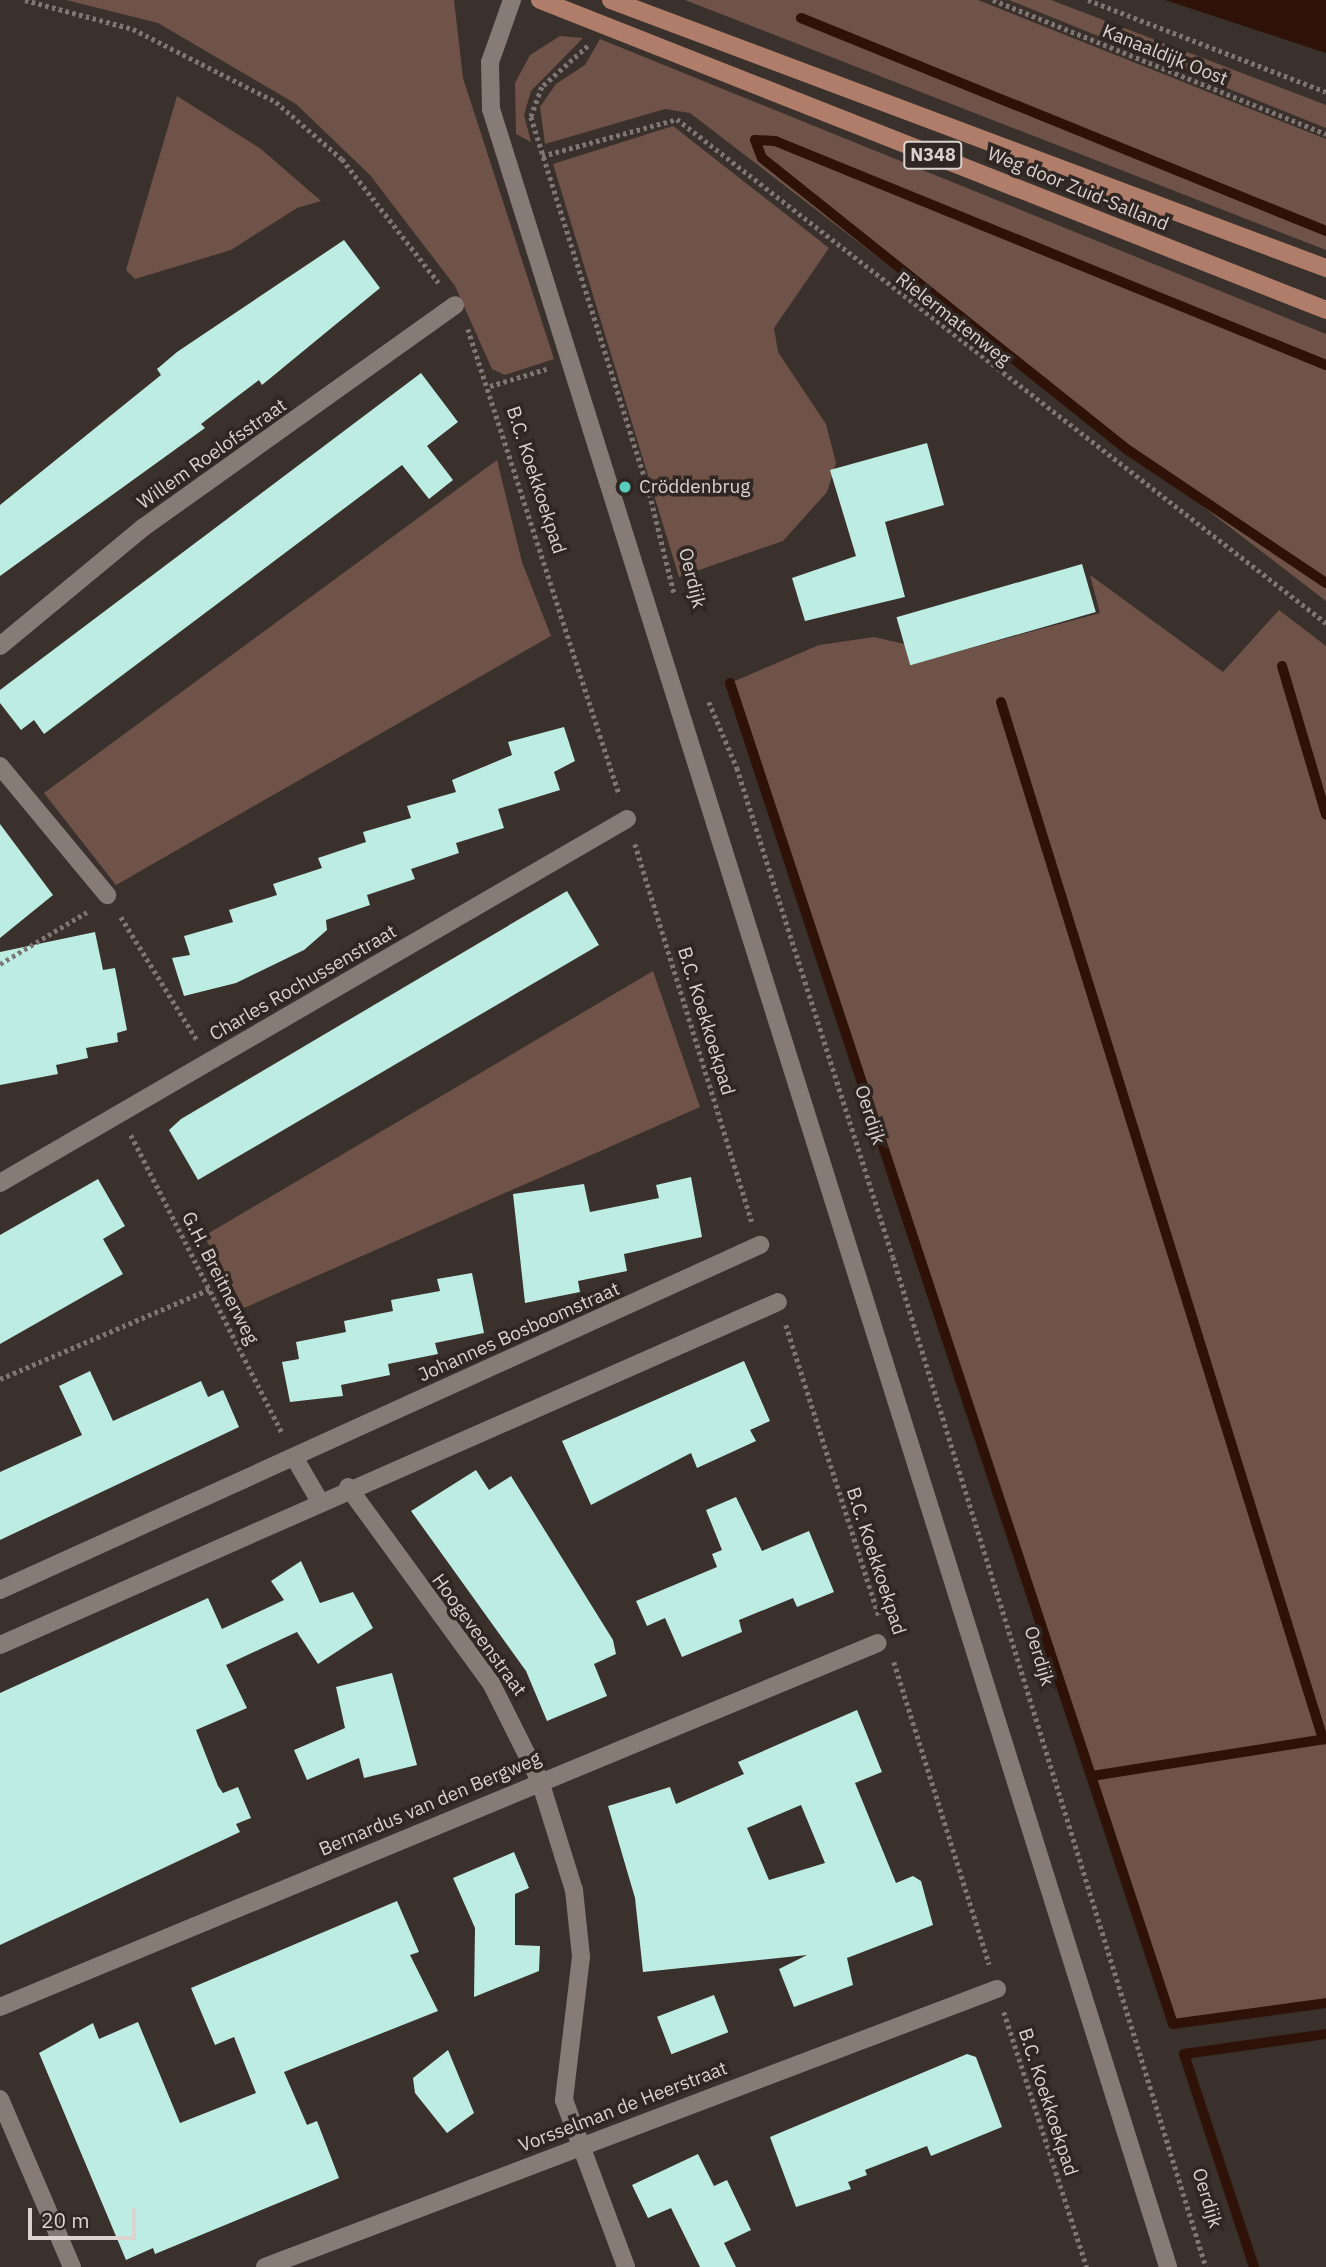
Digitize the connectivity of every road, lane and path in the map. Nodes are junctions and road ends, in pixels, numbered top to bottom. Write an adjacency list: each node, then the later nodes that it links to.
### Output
1 (25, 0): 12 (path, B.C. Koekkoekpad)
2 (512, 0): 45 (street)
3 (540, 0): 7 (main road, Weg door Zuid-Salland / N348)
4 (611, 0): 11 (main road, Weg door Zuid-Salland / N348)
5 (993, 0): 9 (path, Kanaaldijk Oost)
6 (1088, 0): 8 (path, Kanaaldijk Oost)
7 (599, 22): 10 (path, Oerdijk); 13 (main road, Weg door Zuid-Salland / N348)
8 (1326, 92)
9 (1326, 134)
10 (542, 156): 14 (path, Oerdijk); 15 (path, Rielermatenweg)
11 (1326, 268)
12 (455, 305): 16 (street, Willem Roelofsstraat); 19 (path, B.C. Koekkoekpad)
13 (1326, 310)
14 (676, 599)
15 (1326, 623)
16 (0, 646)
17 (706, 695): 46 (path, Oerdijk)
18 (0, 766): 20 (street)
19 (627, 819): 22 (street, Charles Rochussenstraat); 25 (path, B.C. Koekkoekpad)
20 (108, 897): 21 (path); 22 (path)
21 (0, 964)
22 (209, 1061): 23 (street, Charles Rochussenstraat)
23 (118, 1113): 24 (street, Charles Rochussenstraat); 26 (path, G.H. Breitnerweg)
24 (0, 1184)
25 (760, 1245): 29 (street, Johannes Bosboomstraat)
26 (210, 1289): 28 (path); 29 (path, G.H. Breitnerweg)
27 (778, 1302): 30 (street); 33 (path, B.C. Koekkoekpad)
28 (0, 1378)
29 (295, 1457): 31 (street); 32 (street, Johannes Bosboomstraat)
30 (348, 1487): 31 (street); 36 (street, Hoogeveenstraat)
31 (319, 1500): 34 (street)
32 (0, 1590)
33 (880, 1635): 36 (street, Bernardus van den Bergweg)
34 (0, 1645)
35 (892, 1657): 37 (path, B.C. Koekkoekpad)
36 (540, 1781): 38 (street, Bernardus van den Bergweg); 40 (street, Hoogeveenstraat)
37 (997, 1989): 40 (street, Vorsselman de Heerstraat); 44 (path, B.C. Koekkoekpad)
38 (0, 2007)
39 (0, 2099): 41 (street)
40 (579, 2147): 42 (street, Vorsselman de Heerstraat); 43 (street, Hoogeveenstraat)
41 (72, 2267)
42 (265, 2267)
43 (626, 2267)
44 (1087, 2267)
45 (1168, 2267)
46 (1206, 2267)

